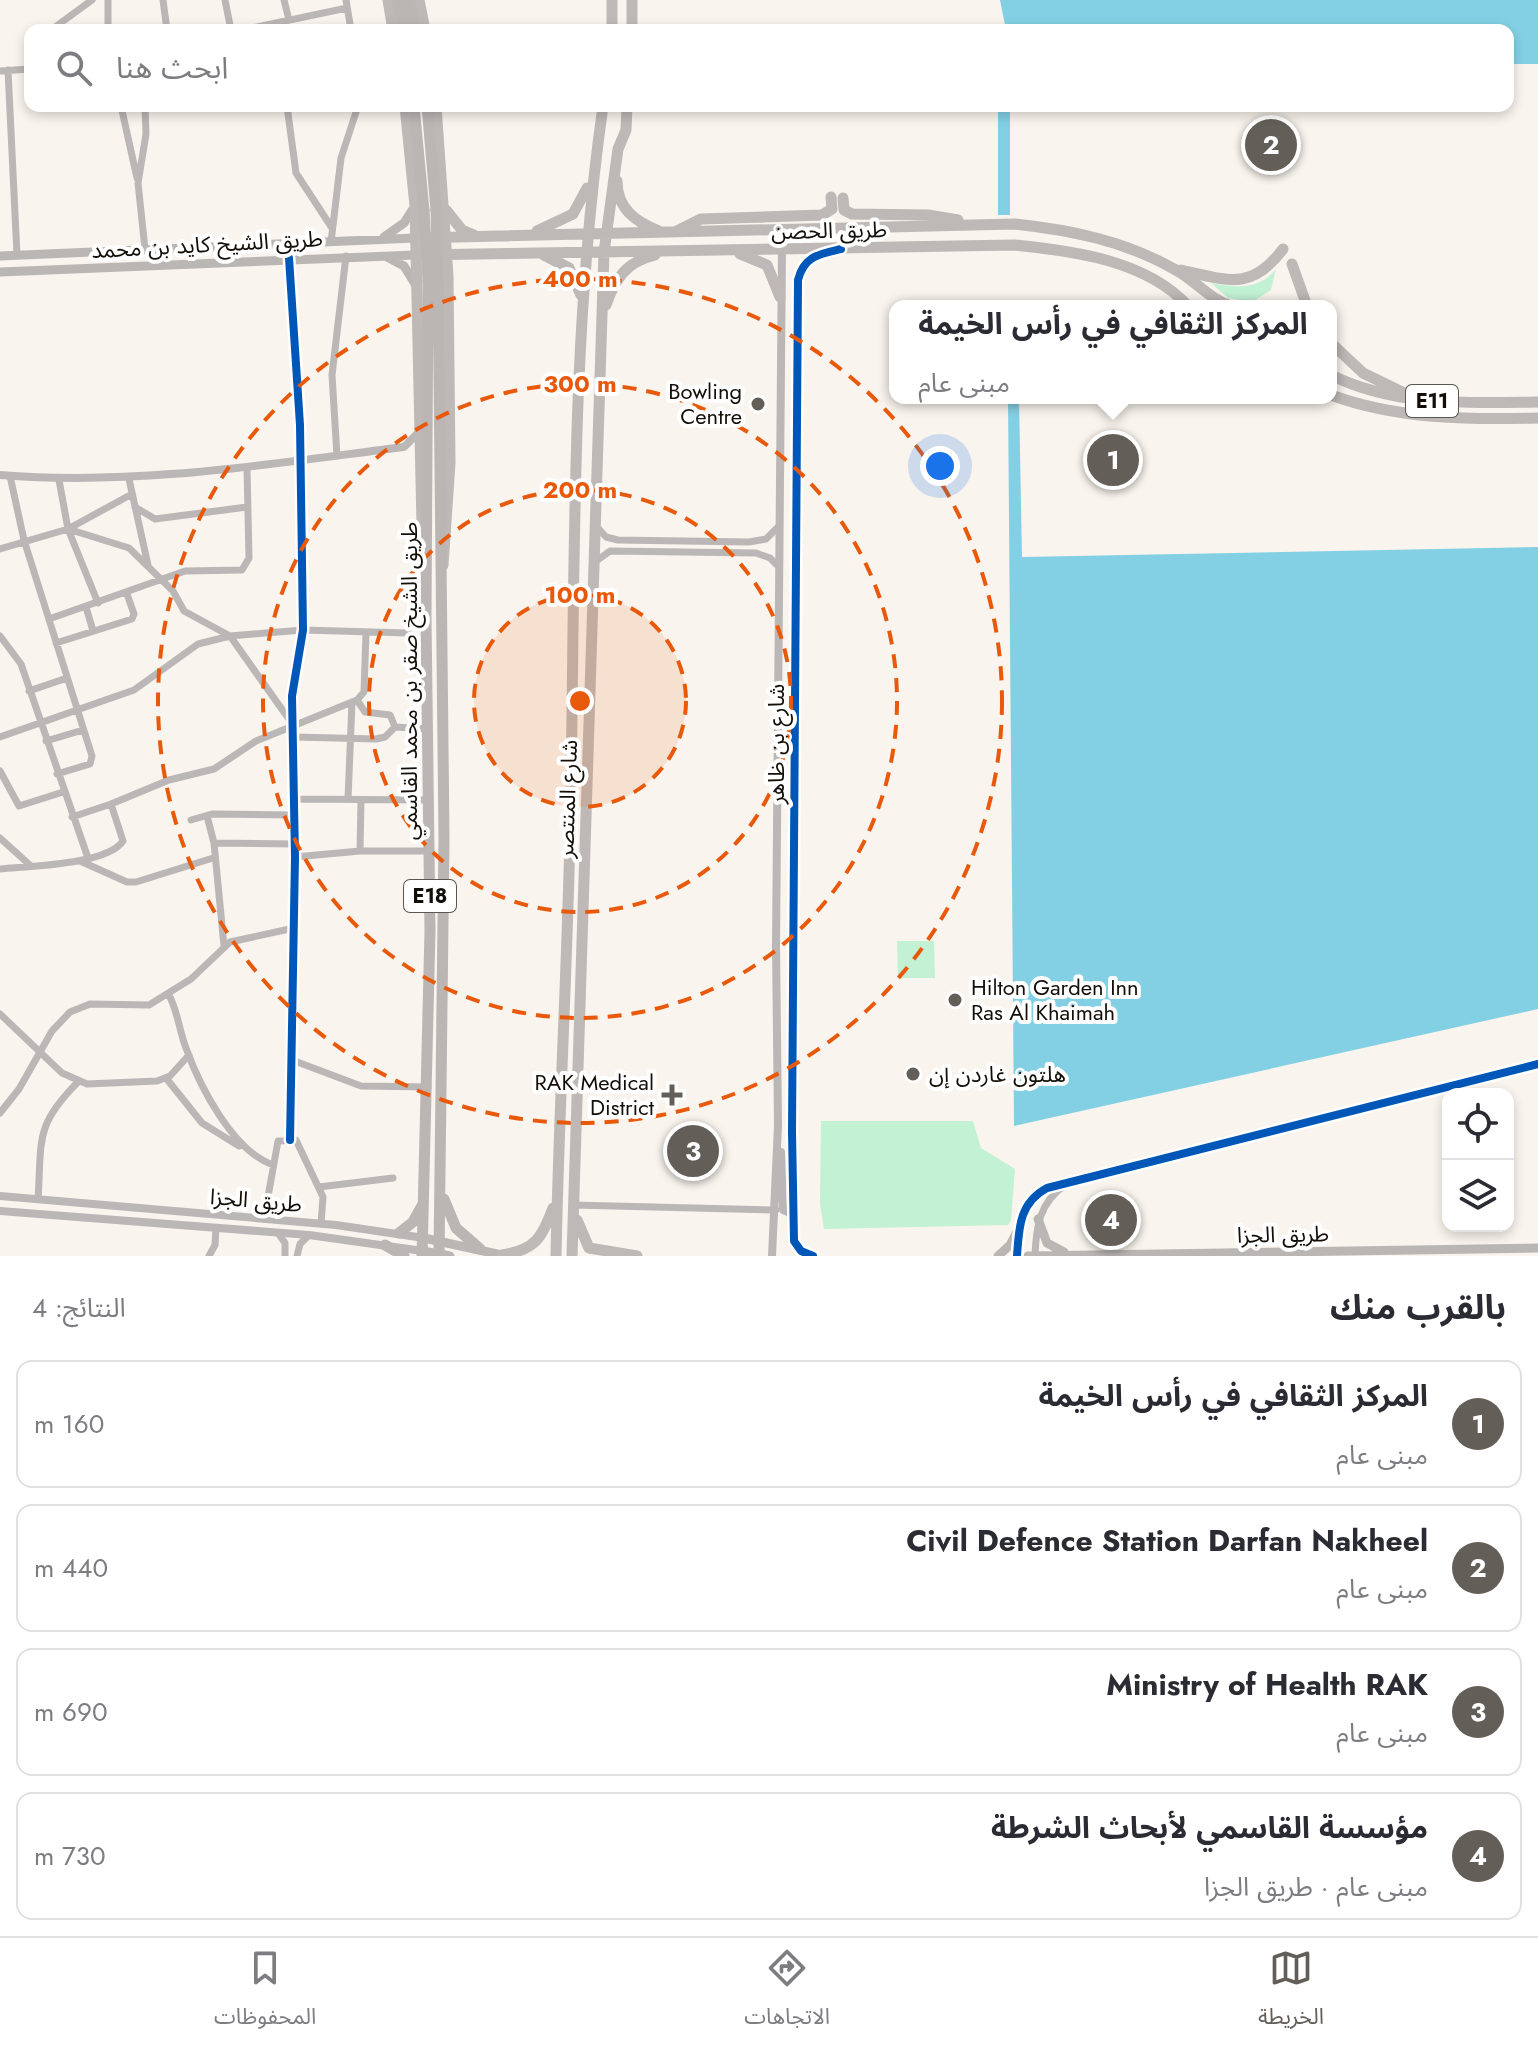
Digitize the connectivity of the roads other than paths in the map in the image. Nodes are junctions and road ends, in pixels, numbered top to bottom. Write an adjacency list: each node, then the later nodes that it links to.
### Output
1 (92, 0): 14 (street)
2 (108, 0): 15 (street)
3 (163, 0): 16 (street)
4 (225, 0): 17 (street)
5 (284, 0): 13 (street)
6 (388, 0): 20 (main road)
7 (398, 0): 21 (highway)
8 (409, 0): 22 (highway)
9 (419, 0): 23 (main road)
10 (612, 0): 24 (main road)
11 (632, 0): 25 (main road)
12 (347, 4): 13 (street); 19 (street)
13 (289, 20): 18 (street)
14 (59, 24)
15 (108, 24)
16 (166, 24)
17 (230, 24)
18 (280, 24)
19 (350, 24)
20 (392, 24)
21 (403, 24)
22 (414, 24)
23 (424, 24)
24 (612, 24)
25 (632, 24)
26 (24, 69): 27 (street)
27 (4, 70): 65 (street)
28 (122, 112): 40 (street)
29 (145, 112): 40 (street)
30 (288, 112): 44 (street)
31 (356, 112): 44 (street)
32 (406, 112): 41 (main road)
33 (415, 112): 41 (highway, طريق الشيخ صقر بن محمد القاسمي / E18)
34 (427, 112): 41 (highway, طريق الشيخ صقر بن محمد القاسمي / E18)
35 (436, 112): 41 (main road)
36 (602, 112): 38 (main road)
37 (627, 112): 39 (main road, شارع المنتصر)
38 (597, 148): 45 (main road); 48 (main road)
39 (618, 149): 46 (main road, شارع المنتصر); 47 (main road)
40 (138, 183): 54 (street)
41 (430, 209): 49 (main road); 50 (main road); 51 (main road); 52 (main road); 74 (highway, طريق الشيخ صقر بن محمد القاسمي / E18, bridge)
42 (974, 224): 43 (main road, طريق الحصن); 47 (main road); 72 (main road, طريق الحصن)
43 (899, 226): 47 (main road, طريق الحصن); 57 (main road)
44 (332, 229): 53 (street)
45 (587, 233): 46 (main road, طريق الحصن); 48 (main road, طريق الحصن); 60 (main road)
46 (605, 233): 47 (main road, طريق الحصن); 61 (main road, شارع المنتصر)
47 (668, 233)
48 (527, 235): 50 (main road, طريق الحصن)
49 (446, 237): 50 (main road, طريق الحصن); 51 (main road, طريق الحصن); 63 (main road)
50 (478, 237)
51 (415, 238): 52 (main road, طريق الشيخ كايد بن محمد); 66 (main road)
52 (380, 239): 53 (main road, طريق الشيخ كايد بن محمد)
53 (331, 242): 54 (main road, طريق الشيخ كايد بن محمد)
54 (145, 249): 65 (main road, طريق الشيخ كايد بن محمد)
55 (841, 249): 57 (main road, طريق الحصن); 76 (main road, طريق الحصن); 93 (street, شارع بن ظاهر)
56 (1283, 249): 72 (main road)
57 (782, 250): 59 (main road, طريق الحصن); 75 (street, شارع بن ظاهر)
58 (674, 251): 59 (main road, طريق الحصن); 61 (main road, طريق الحصن); 80 (main road)
59 (720, 251): 75 (main road)
60 (586, 252): 61 (main road, طريق الحصن); 62 (main road, طريق الحصن); 79 (main road)
61 (604, 252): 80 (main road, شارع المنتصر)
62 (540, 253): 64 (main road, طريق الحصن); 79 (main road)
63 (447, 254): 64 (main road, طريق الحصن); 66 (main road, طريق الحصن); 74 (main road)
64 (471, 254): 74 (main road)
65 (17, 255): 67 (main road, طريق الشيخ كايد بن محمد)
66 (415, 255): 69 (main road, طريق الشيخ كايد بن محمد); 74 (main road)
67 (0, 256)
68 (346, 256): 69 (main road, طريق الشيخ كايد بن محمد); 70 (main road, طريق الشيخ كايد بن محمد); 90 (street)
69 (384, 256): 74 (main road)
70 (289, 258): 73 (main road, طريق الشيخ كايد بن محمد); 92 (street)
71 (1292, 264): 78 (main road)
72 (1177, 270): 77 (main road, طريق الحصن)
73 (0, 272)
74 (433, 281): 87 (main road); 113 (highway, طريق الشيخ صقر بن محمد القاسمي / E18); 188 (highway, طريق الشيخ صقر بن محمد القاسمي / E18)
75 (780, 297): 88 (street, شارع بن ظاهر)
76 (1180, 300)
77 (1222, 300)
78 (1305, 300)
79 (584, 304): 192 (main road)
80 (602, 317): 102 (main road, شارع المنتصر)
81 (1337, 349): 84 (main road)
82 (1337, 377): 84 (main road, E11)
83 (1337, 397): 86 (main road, E11)
84 (1435, 401): 85 (main road, E11)
85 (1538, 402)
86 (1538, 418)
87 (418, 433): 89 (street); 91 (main road)
88 (779, 435): 93 (street); 103 (street, شارع بن ظاهر)
89 (404, 447): 90 (street); 91 (street)
90 (337, 456): 92 (street)
91 (419, 457): 113 (main road)
92 (300, 460): 94 (street); 122 (street)
93 (795, 463): 166 (street, شارع بن ظاهر)
94 (247, 468): 96 (street); 100 (street)
95 (5, 476): 97 (street); 106 (street)
96 (129, 479): 97 (street); 98 (street)
97 (59, 480): 104 (street)
98 (132, 494): 99 (street); 104 (street)
99 (135, 507): 101 (street); 105 (street)
100 (247, 507): 101 (street); 116 (street)
101 (155, 519): 105 (street)
102 (595, 520): 107 (street); 112 (main road, شارع المنتصر)
103 (779, 526): 108 (street); 115 (street, شارع بن ظاهر)
104 (68, 529): 106 (street); 114 (street); 118 (street)
105 (142, 535): 114 (street)
106 (24, 540): 109 (street); 121 (street)
107 (618, 540): 108 (street); 110 (street)
108 (760, 541): 111 (street)
109 (0, 549)
110 (615, 551): 111 (street); 112 (street)
111 (756, 553): 115 (street)
112 (593, 564): 193 (main road, شارع المنتصر)
113 (426, 566): 120 (highway, طريق الشيخ صقر بن محمد القاسمي / E18)
114 (149, 567): 116 (street)
115 (779, 567): 165 (street, شارع بن ظاهر)
116 (162, 578): 117 (street); 127 (street)
117 (127, 594): 118 (street); 123 (street)
118 (98, 603): 119 (street)
119 (86, 607): 121 (street); 123 (street)
120 (426, 618): 125 (street); 129 (highway, طريق الشيخ صقر بن محمد القاسمي / E18)
121 (49, 619): 128 (street)
122 (303, 630): 124 (street); 127 (street); 135 (street)
123 (93, 631): 128 (street)
124 (366, 632): 125 (street); 132 (street)
125 (408, 633): 129 (street)
126 (0, 636): 131 (street)
127 (230, 636): 133 (street); 135 (street)
128 (56, 643): 130 (street)
129 (426, 648): 137 (highway, طريق الشيخ صقر بن محمد القاسمي / E18)
130 (67, 678): 131 (street); 133 (street)
131 (29, 691): 134 (street)
132 (355, 701): 135 (street); 136 (street); 141 (street)
133 (78, 711): 134 (street); 138 (street)
134 (40, 723): 139 (street); 142 (street)
135 (292, 724): 140 (street); 150 (street)
136 (395, 727): 137 (street); 141 (street)
137 (428, 729): 149 (highway, طريق الشيخ صقر بن محمد القاسمي / E18)
138 (83, 730): 142 (street); 144 (street)
139 (0, 737)
140 (293, 737): 141 (street); 146 (street)
141 (351, 739): 147 (street)
142 (46, 741): 144 (street)
143 (0, 771): 145 (street)
144 (57, 774): 145 (street)
145 (63, 792): 153 (street)
146 (294, 799): 147 (street); 151 (street)
147 (348, 799): 148 (street)
148 (361, 800): 149 (street); 158 (street)
149 (430, 800): 159 (highway, طريق الشيخ صقر بن محمد القاسمي / E18)
150 (111, 804): 153 (street); 162 (street)
151 (294, 815): 152 (street); 157 (street)
152 (207, 816): 154 (street); 156 (street)
153 (72, 817): 162 (street)
154 (191, 820)
155 (0, 838): 163 (street)
156 (214, 843): 157 (street); 161 (street)
157 (295, 844): 160 (street)
158 (360, 851): 159 (street); 160 (street)
159 (430, 851): 178 (highway, طريق الشيخ صقر بن محمد القاسمي / E18)
160 (295, 857): 167 (street)
161 (213, 858): 162 (street); 168 (street)
162 (84, 860): 163 (street)
163 (31, 866): 164 (street)
164 (0, 869)
165 (777, 875): 166 (street); 175 (street, شارع بن ظاهر)
166 (793, 920): 180 (street, شارع بن ظاهر)
167 (294, 928): 168 (street); 173 (street)
168 (224, 946): 169 (street)
169 (169, 995): 171 (street); 172 (street)
170 (0, 1014): 171 (street)
171 (41, 1049): 177 (street); 179 (street)
172 (189, 1055): 176 (street); 183 (street)
173 (292, 1060): 178 (street); 181 (street)
174 (1538, 1064): 186 (street)
175 (778, 1066): 180 (street); 182 (street, شارع بن ظاهر)
176 (166, 1078): 177 (street); 183 (street)
177 (78, 1082): 190 (street)
178 (428, 1087): 191 (highway, طريق الشيخ صقر بن محمد القاسمي / E18)
179 (0, 1113)
180 (792, 1116): 197 (street, شارع بن ظاهر)
181 (290, 1140): 184 (street); 187 (street)
182 (778, 1144): 194 (street, شارع بن ظاهر); 197 (street)
183 (244, 1149): 184 (street)
184 (273, 1165): 198 (street)
185 (393, 1178): 187 (street)
186 (1078, 1179): 196 (street); 199 (street)
187 (319, 1187): 200 (street)
188 (442, 1193): 207 (highway, طريق الشيخ صقر بن محمد القاسمي / E18); 210 (highway)
189 (0, 1196): 190 (street, طريق الجزا)
190 (38, 1199): 198 (street, طريق الجزا)
191 (425, 1200): 204 (highway); 206 (highway, طريق الشيخ صقر بن محمد القاسمي / E18)
192 (557, 1200): 218 (main road); 219 (main road)
193 (573, 1205): 194 (street); 220 (main road, شارع المنتصر); 221 (main road)
194 (776, 1210): 222 (street, شارع بن ظاهر)
195 (0, 1211): 201 (street, طريق الجزا)
196 (1023, 1212): 199 (street); 202 (street)
197 (793, 1214): 223 (street, شارع بن ظاهر)
198 (264, 1219): 200 (street, طريق الجزا)
199 (1038, 1219): 213 (main road); 227 (street)
200 (321, 1224): 204 (street, طريق الجزا)
201 (216, 1228): 203 (street, طريق الجزا); 214 (street)
202 (1019, 1228): 224 (main road); 225 (street)
203 (278, 1233): 205 (street, طريق الجزا); 215 (street)
204 (399, 1233): 206 (street, طريق الجزا)
205 (309, 1235): 208 (street, طريق الجزا); 216 (street)
206 (424, 1238): 207 (main road, طريق الجزا); 211 (highway, طريق الشيخ صقر بن محمد القاسمي / E18)
207 (440, 1240): 210 (main road, طريق الجزا); 212 (highway, طريق الشيخ صقر بن محمد القاسمي / E18)
208 (385, 1245): 211 (street, طريق الجزا); 217 (highway)
209 (1538, 1248): 213 (main road, طريق الجزا)
210 (480, 1249): 218 (main road, طريق الجزا)
211 (423, 1253): 212 (main road, طريق الجزا)
212 (443, 1255)
213 (1071, 1255): 227 (main road, طريق الجزا)
214 (209, 1256)
215 (285, 1256)
216 (297, 1256)
217 (404, 1256)
218 (504, 1256)
219 (556, 1256)
220 (572, 1256)
221 (637, 1256)
222 (772, 1256)
223 (813, 1256)
224 (998, 1256)
225 (1017, 1256)
226 (1028, 1256): 227 (main road, طريق الجزا)
227 (1035, 1256)

